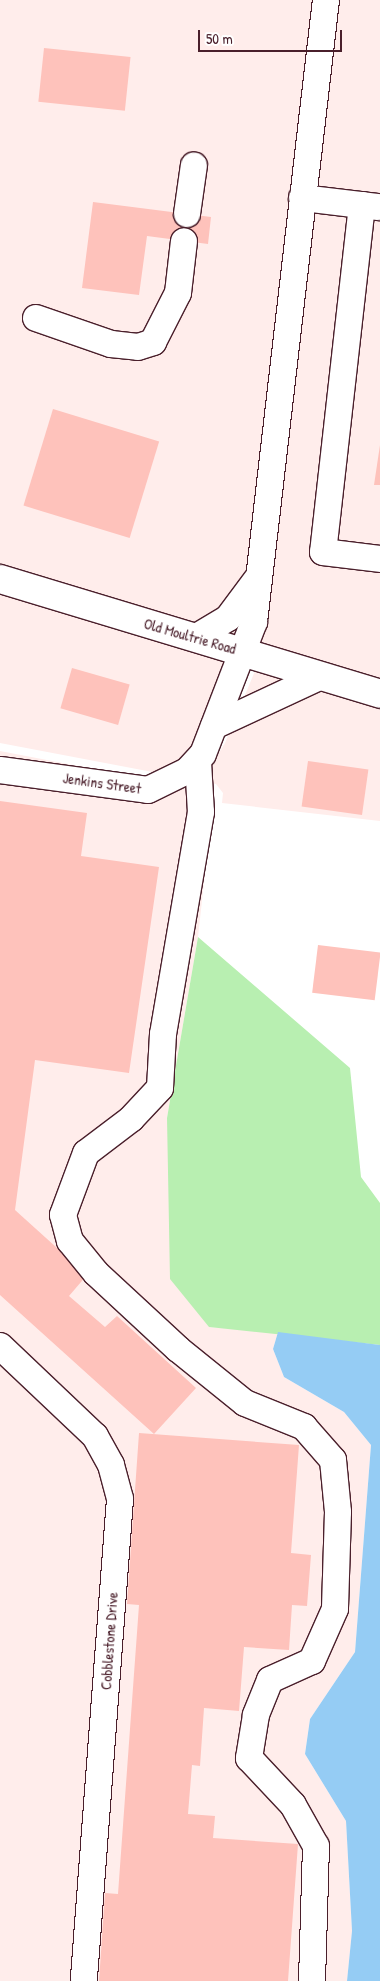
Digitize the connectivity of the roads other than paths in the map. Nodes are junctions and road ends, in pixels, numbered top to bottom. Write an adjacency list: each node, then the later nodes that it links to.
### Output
1 (326, 0): 3 (street)
2 (194, 164): 5 (street)
3 (302, 198): 4 (street); 9 (street)
4 (371, 206): 8 (street)
5 (187, 214)
6 (184, 241): 7 (street)
7 (36, 318)
8 (380, 559)
9 (258, 576): 11 (street); 12 (street)
10 (0, 579): 11 (main road, Old Moultrie Road)
11 (195, 638): 12 (main road, Old Moultrie Road)
12 (242, 651): 13 (main road, Old Moultrie Road); 15 (street)
13 (321, 676): 14 (main road, Old Moultrie Road); 15 (street)
14 (380, 694)
15 (214, 726): 16 (street)
16 (198, 762): 17 (street, Jenkins Street); 20 (street)
17 (0, 770)
18 (0, 1346): 19 (street, Cobblestone Drive)
19 (84, 1981)
20 (312, 1981)

